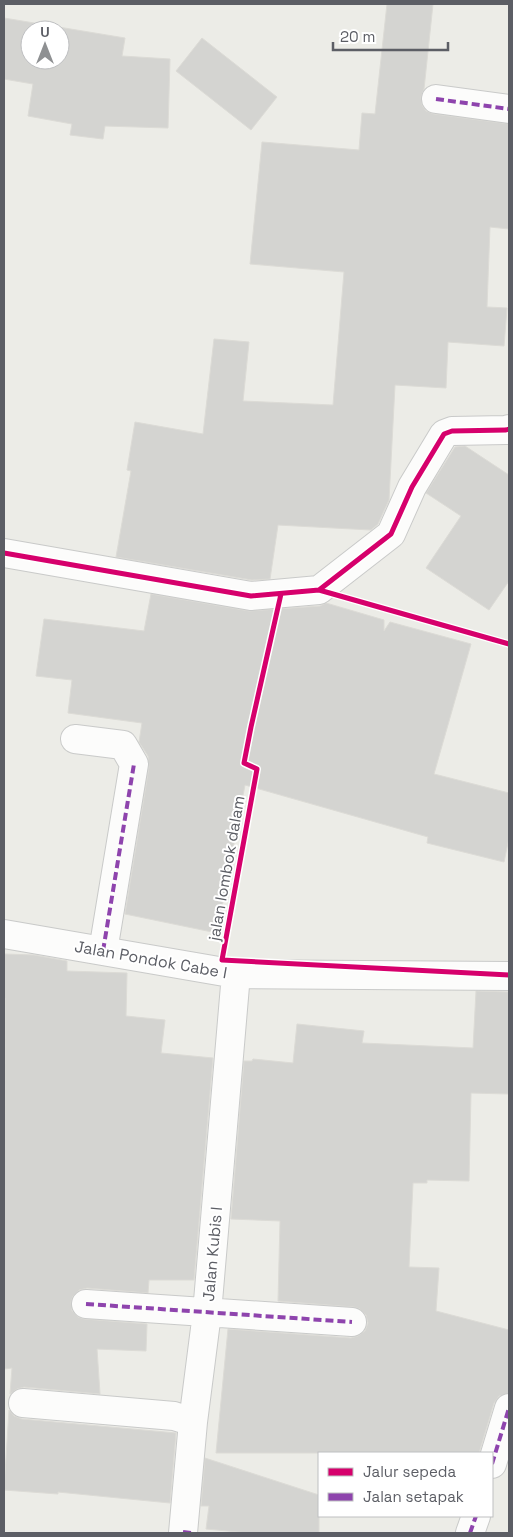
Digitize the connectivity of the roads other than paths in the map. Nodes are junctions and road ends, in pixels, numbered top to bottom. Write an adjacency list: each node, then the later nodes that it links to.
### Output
1 (436, 99): 2 (street)
2 (509, 109)
3 (509, 429): 4 (street)
4 (4, 553)
5 (75, 740): 7 (street)
6 (4, 934): 7 (street, Jalan Pondok Cabe I)
7 (102, 951): 8 (street, Jalan Pondok Cabe I)
8 (236, 974): 9 (street, Jalan Pondok Cabe I); 11 (street, Jalan Kubis I)
9 (509, 976)
10 (86, 1304): 11 (street)
11 (207, 1313): 12 (street); 15 (street, Jalan Kubis I)
12 (352, 1322)
13 (23, 1403): 15 (street)
14 (509, 1408): 16 (street)
15 (193, 1422): 18 (street, Jalan Kubis I)
16 (493, 1461)
17 (476, 1517): 19 (street)
18 (186, 1533)
19 (470, 1533)

